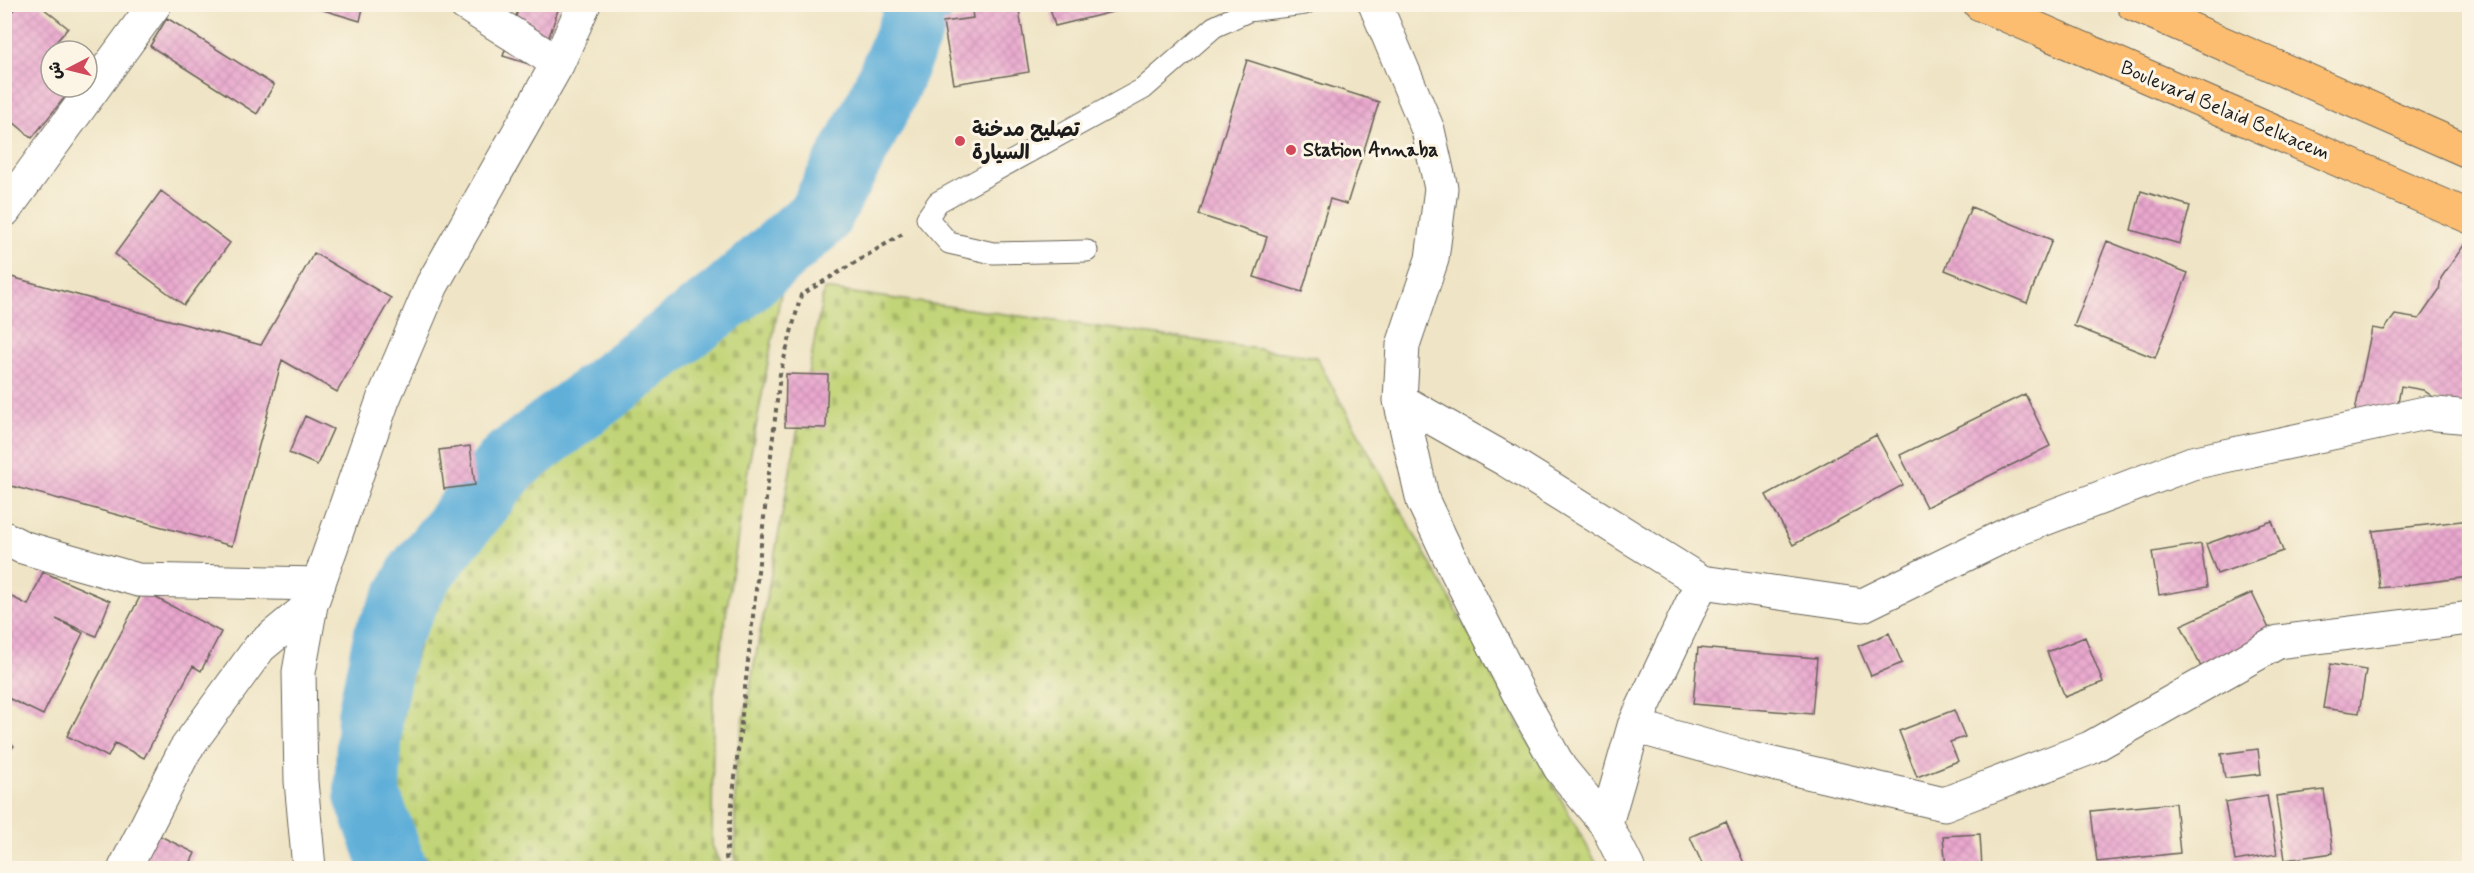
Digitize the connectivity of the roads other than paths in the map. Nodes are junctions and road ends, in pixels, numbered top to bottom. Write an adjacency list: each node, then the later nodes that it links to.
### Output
1 (155, 4): 10 (street)
2 (465, 4): 8 (street)
3 (584, 4): 8 (street)
4 (1305, 4): 12 (lane)
5 (1375, 4): 13 (street)
6 (1980, 4): 11 (main road, Boulevard Belaid Belkacem)
7 (2133, 4): 9 (main road)
8 (558, 63): 17 (street)
9 (2469, 152)
10 (10, 192)
11 (2469, 217)
12 (1087, 251)
13 (1400, 400): 16 (street); 20 (street)
14 (2469, 417): 16 (street)
15 (10, 552): 17 (street)
16 (1702, 582): 19 (street)
17 (315, 594): 21 (street); 22 (street)
18 (2469, 618): 19 (street)
19 (1634, 726): 20 (street)
20 (1606, 824): 23 (street)
21 (124, 868)
22 (309, 868)
23 (1628, 868)

